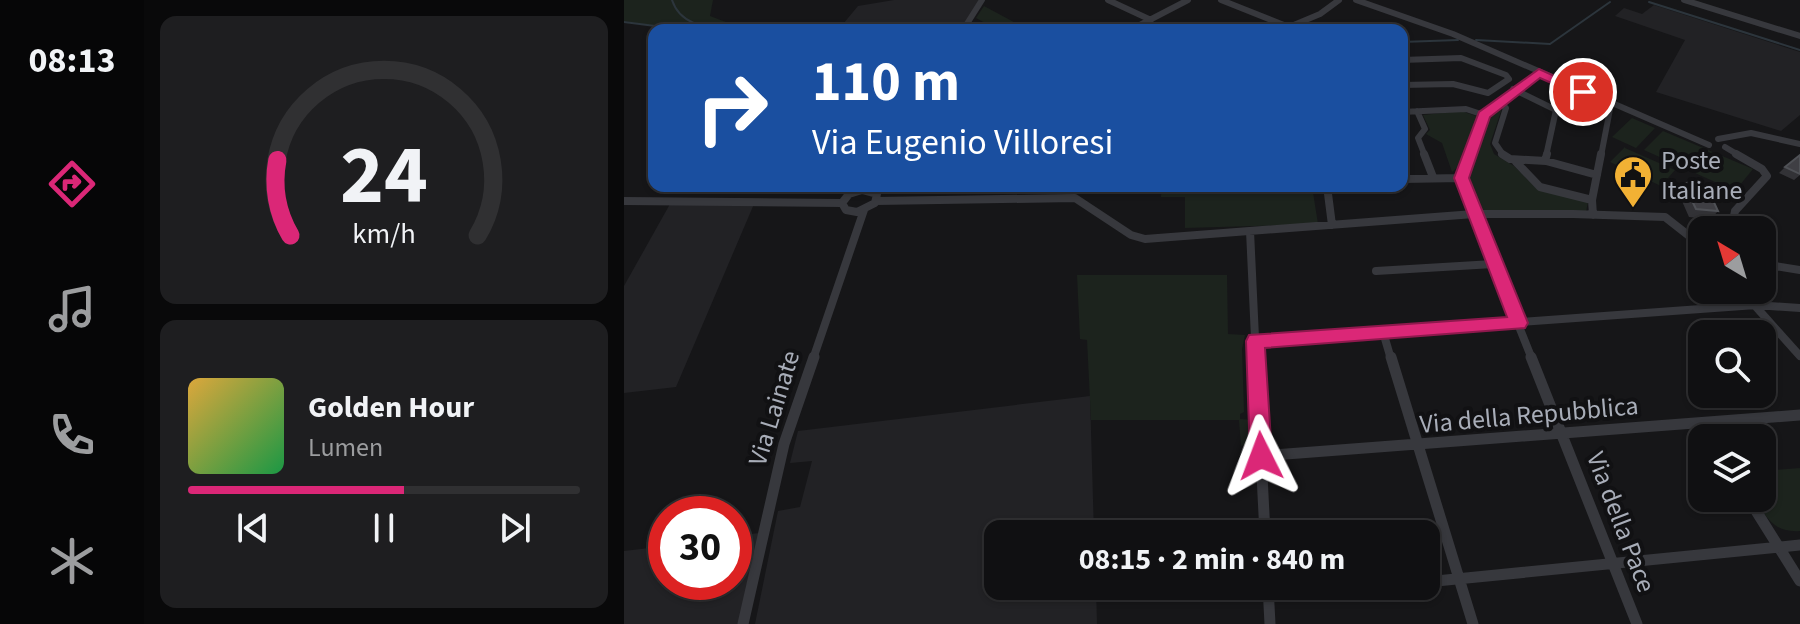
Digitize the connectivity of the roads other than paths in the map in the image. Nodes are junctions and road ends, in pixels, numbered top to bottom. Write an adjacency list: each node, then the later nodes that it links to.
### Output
1 (982, 0): 9 (street)
2 (1108, 0): 8 (street)
3 (1188, 0): 8 (street)
4 (1221, 0): 11 (street)
5 (1339, 0): 12 (street)
6 (1356, 0): 15 (street)
7 (1684, 0): 13 (street)
8 (1151, 20): 10 (street)
9 (967, 24)
10 (1142, 24)
11 (1281, 24)
12 (1296, 24)
13 (1800, 36)
14 (1408, 60): 16 (street)
15 (1539, 73): 18 (street); 20 (street)
16 (1502, 84): 17 (street); 18 (street)
17 (1408, 85)
18 (1516, 90): 19 (street); 26 (street)
19 (1499, 102): 23 (street); 27 (street)
20 (1611, 104): 24 (street); 28 (street)
21 (1417, 111): 22 (street); 23 (street); 29 (street)
22 (1408, 112)
23 (1484, 115): 30 (street)
24 (1717, 143): 25 (street); 42 (street)
25 (1800, 144)
26 (1545, 161): 27 (street); 28 (street)
27 (1515, 162): 35 (street)
28 (1597, 175): 35 (street)
29 (1433, 177): 30 (street); 31 (street)
30 (1462, 178): 40 (street, Via della Pace)
31 (1408, 179)
32 (854, 192): 38 (street)
33 (874, 192): 37 (street)
34 (1328, 192): 43 (street)
35 (1592, 200): 41 (street)
36 (624, 201): 38 (street)
37 (876, 201): 39 (street); 44 (street)
38 (842, 203): 39 (street)
39 (864, 210): 71 (street, Via Lainate)
40 (1474, 214): 41 (street); 43 (street); 46 (street, Via della Pace)
41 (1593, 215): 45 (street)
42 (1734, 216)
43 (1332, 225): 44 (street)
44 (1250, 231): 54 (street)
45 (1688, 235)
46 (1493, 264): 49 (street); 52 (street, Via della Pace)
47 (1776, 266): 48 (street)
48 (1800, 270)
49 (1376, 271)
50 (1753, 305): 51 (street); 52 (street); 55 (street)
51 (1800, 308)
52 (1519, 323): 53 (street); 59 (street, Via della Pace)
53 (1383, 332): 54 (street); 60 (street)
54 (1256, 341): 61 (street)
55 (1800, 356)
56 (1800, 415): 57 (street, Via della Repubblica)
57 (1702, 424)
58 (1688, 425): 59 (street, Via della Repubblica)
59 (1562, 434): 60 (street, Via della Repubblica); 66 (street, Via della Pace)
60 (1418, 446): 61 (street, Via della Repubblica); 67 (street)
61 (1261, 456): 63 (street)
62 (1757, 512): 65 (street)
63 (1264, 520)
64 (1800, 545): 65 (street)
65 (1779, 547): 66 (street); 69 (street)
66 (1614, 563): 67 (street); 74 (street, Via della Pace)
67 (1459, 579): 68 (street); 73 (street)
68 (1440, 581)
69 (1800, 581)
70 (1269, 600): 72 (street)
71 (743, 624)
72 (1270, 624)
73 (1473, 624)
74 (1637, 624)

